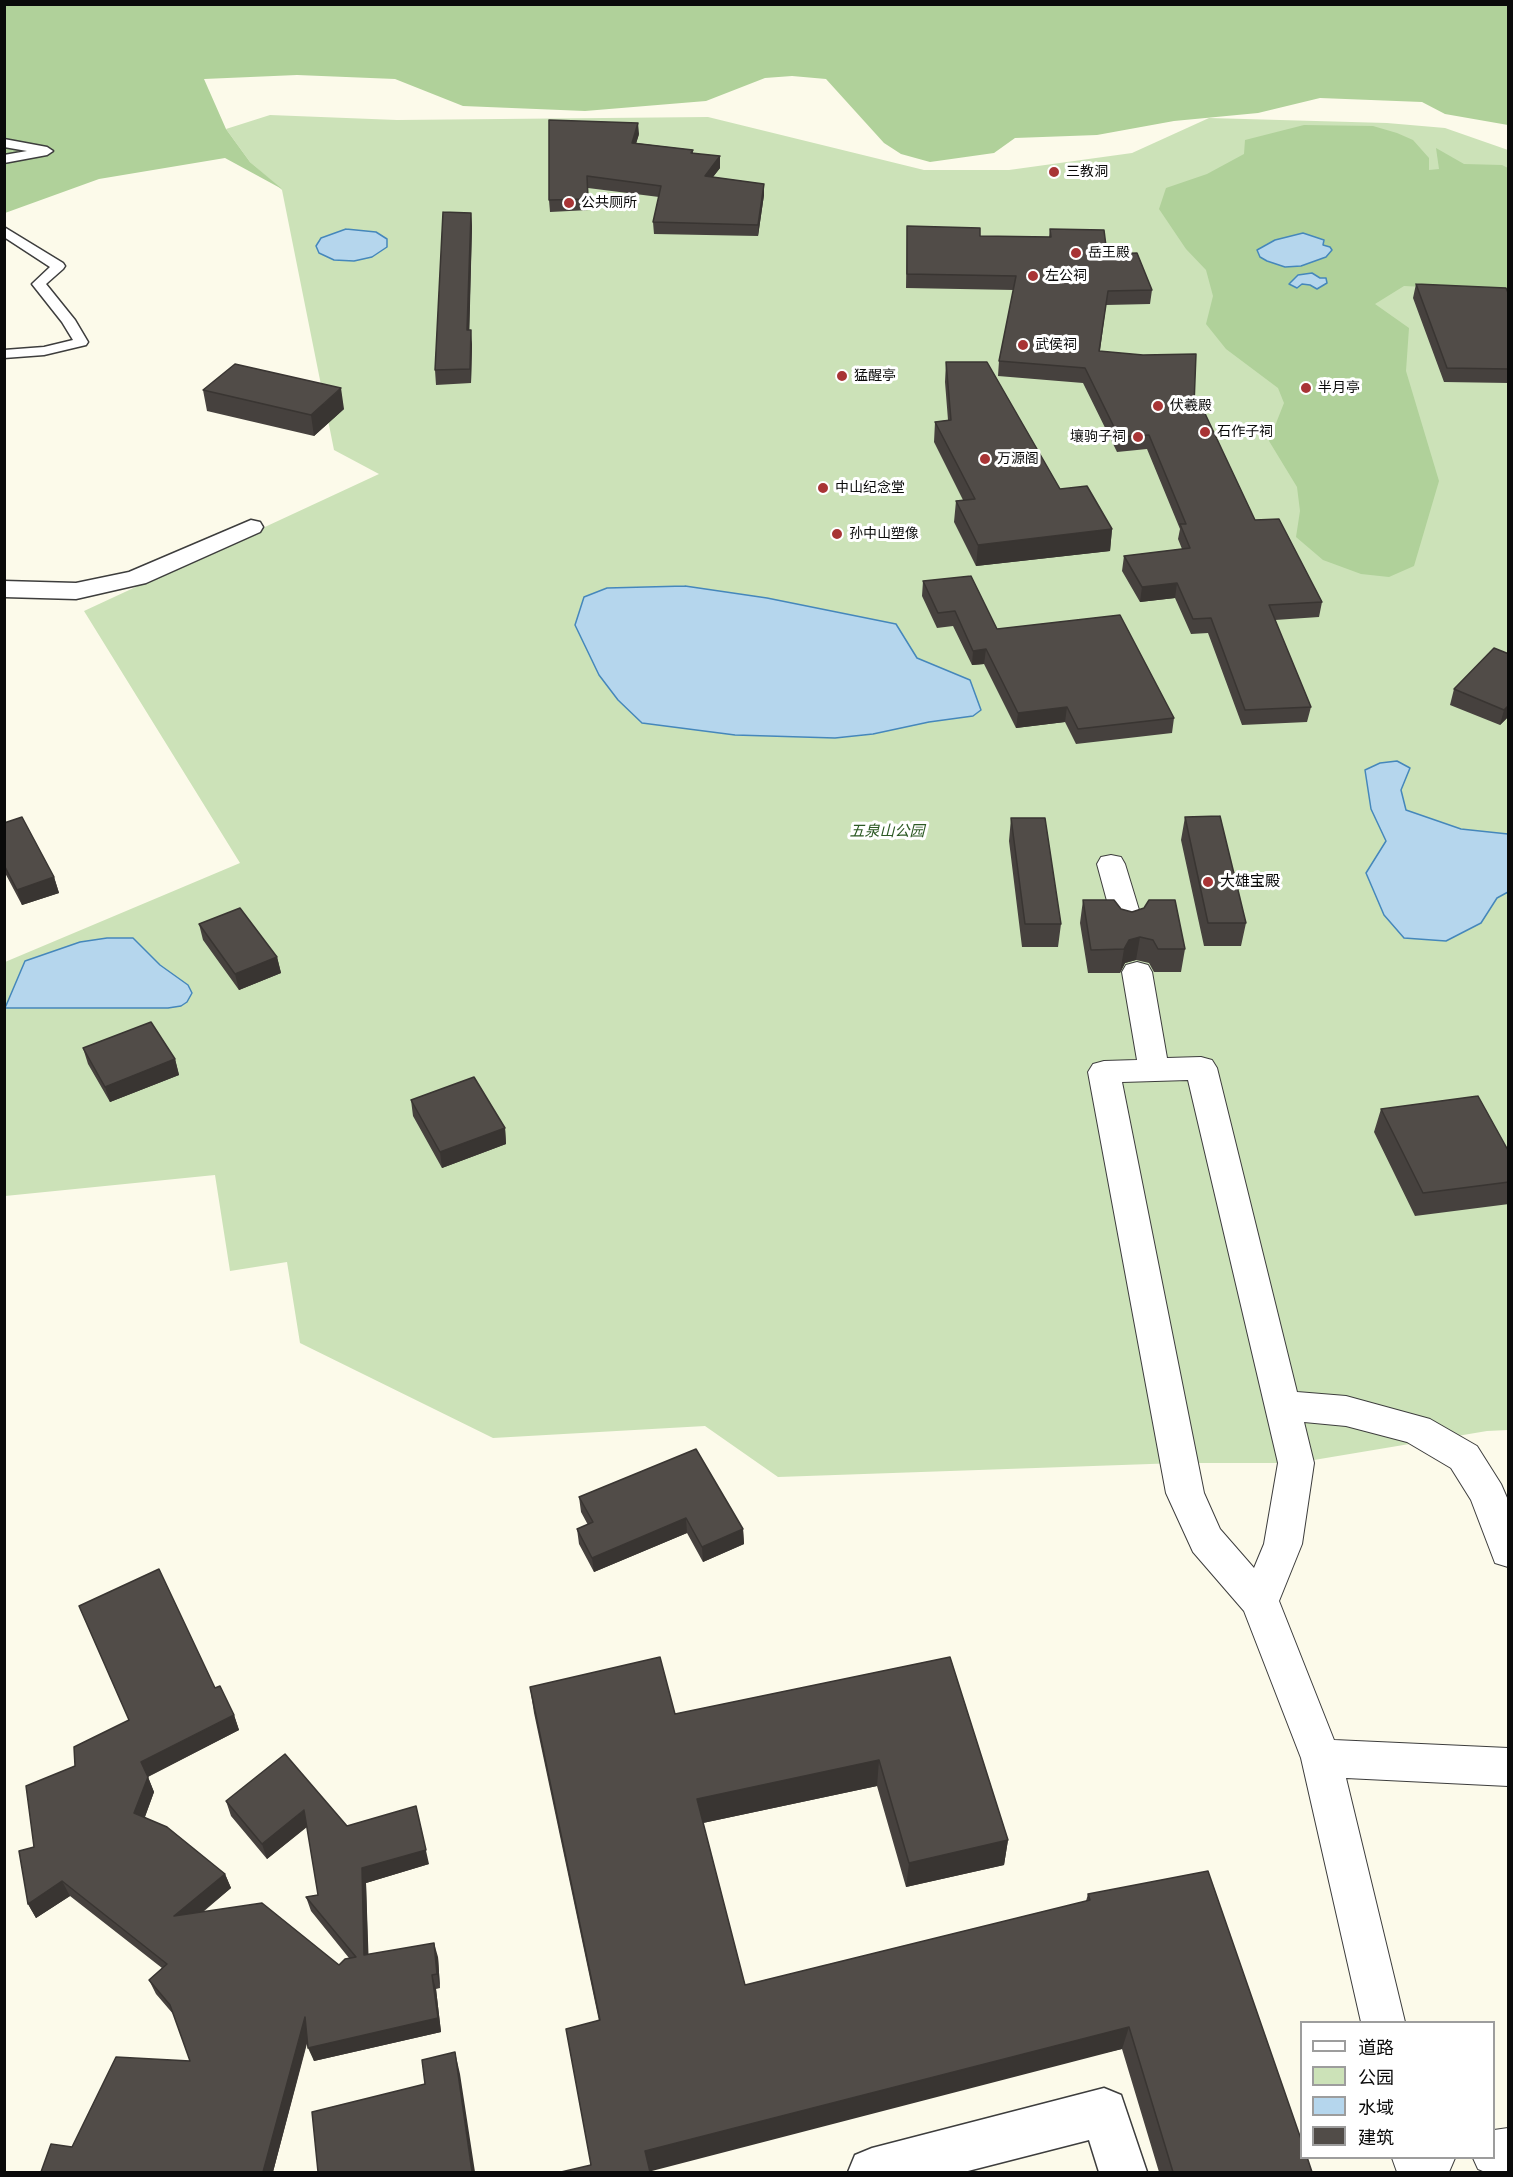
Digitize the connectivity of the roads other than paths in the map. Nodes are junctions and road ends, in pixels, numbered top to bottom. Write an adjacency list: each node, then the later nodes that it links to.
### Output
1 (4, 143): 2 (lane)
2 (4, 159)
3 (4, 231): 4 (lane)
4 (4, 354)
5 (251, 527): 6 (street)
6 (4, 589)
7 (1111, 864): 8 (street)
8 (1128, 923)
9 (1137, 972): 10 (street)
10 (1154, 1070): 11 (street); 13 (street)
11 (1282, 1406): 12 (street); 13 (street)
12 (1509, 1551)
13 (1260, 1601): 14 (street)
14 (1321, 1758): 15 (street); 16 (street)
15 (1509, 1767)
16 (1383, 2021)
17 (872, 2172): 18 (street)
18 (1123, 2172)

